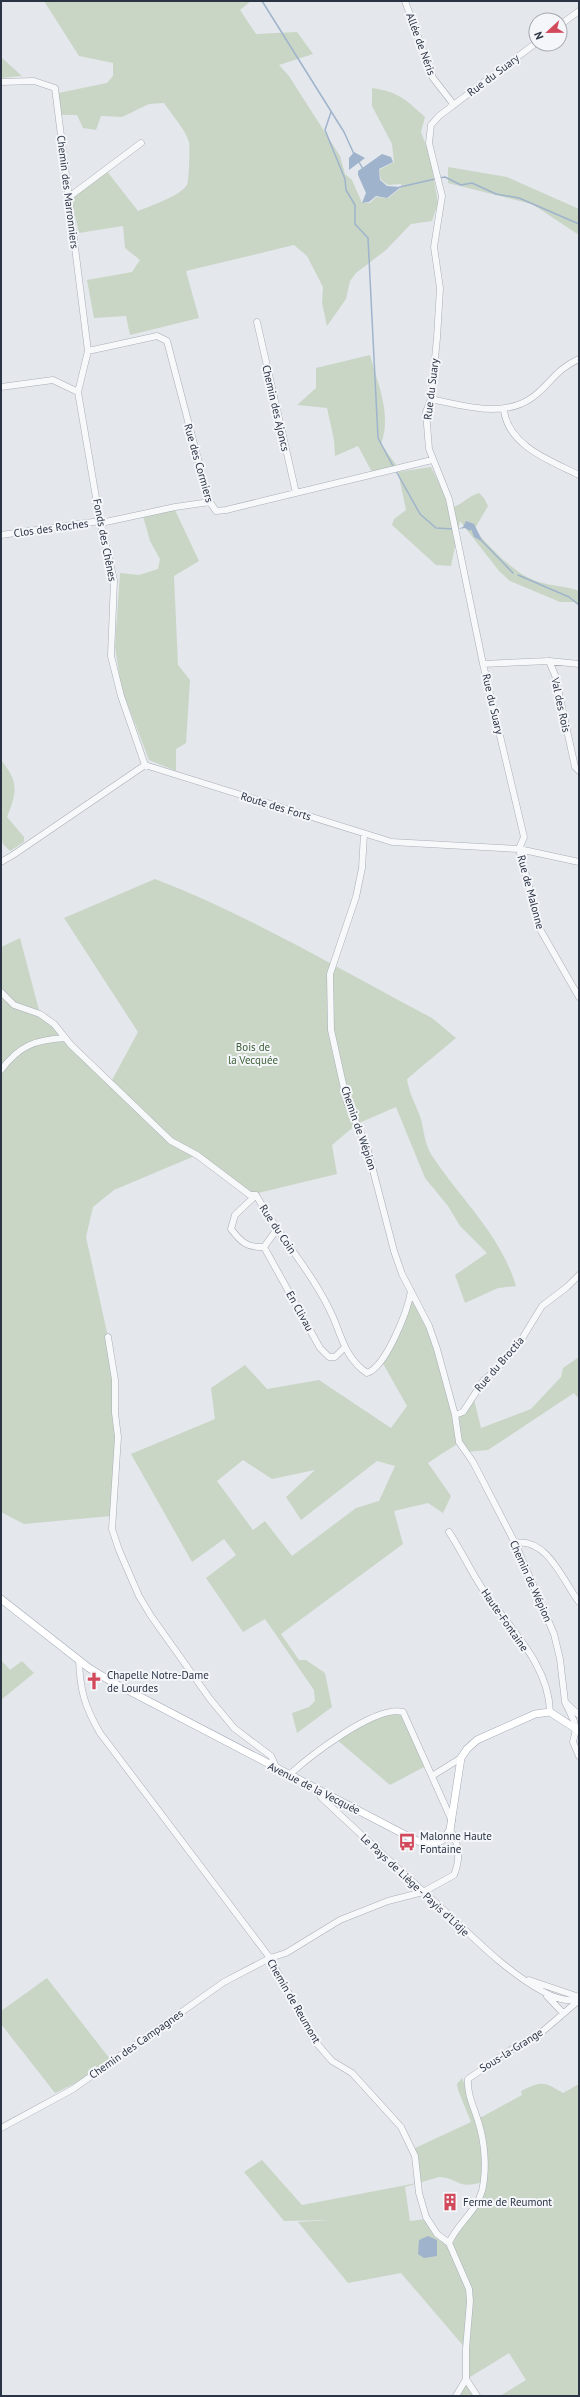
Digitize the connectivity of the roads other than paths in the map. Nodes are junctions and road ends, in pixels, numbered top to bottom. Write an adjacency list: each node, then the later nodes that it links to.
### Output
1 (405, 1): 6 (street, Allée de Néris)
2 (579, 11): 3 (street)
3 (568, 19)
4 (528, 49): 6 (street, Rue du Suary)
5 (1, 82): 8 (street, Chemin des Marronniers)
6 (454, 105): 14 (street, Rue du Suary)
7 (141, 143): 8 (street)
8 (69, 197): 10 (street, Chemin des Marronniers)
9 (257, 322): 18 (street, Chemin des Ajoncs)
10 (88, 351): 13 (street); 19 (street, Rue des Cormiers)
11 (579, 359): 15 (street)
12 (1, 387): 13 (street)
13 (78, 392): 20 (street, Fonds des Chênes)
14 (431, 399): 15 (street); 16 (street, Rue du Suary)
15 (504, 410): 17 (street)
16 (432, 460): 18 (street, Rue des Cormiers); 23 (street, Rue du Suary)
17 (579, 475)
18 (296, 493): 19 (street, Rue des Cormiers)
19 (210, 502): 20 (street, Clos des Roches)
20 (100, 522): 21 (street, Clos des Roches); 25 (street, Fonds des Chênes)
21 (1, 535)
22 (549, 661): 23 (street, Val des Rois); 24 (street, Val des Rois); 26 (street, Val des Rois)
23 (483, 664): 28 (street, Rue du Suary)
24 (579, 664)
25 (145, 765): 27 (street, Route des Forts); 29 (street)
26 (579, 772)
27 (364, 834): 28 (street, Route des Forts); 39 (street, Chemin de Wépion)
28 (519, 849): 30 (street, Route des Forts); 32 (street, Rue de Malonne)
29 (1, 862)
30 (579, 862)
31 (1, 992): 33 (street, Rue du Coin)
32 (579, 997)
33 (66, 1038): 34 (street); 35 (street, Rue du Coin)
34 (1, 1070)
35 (256, 1195): 36 (street, Rue du Coin); 37 (street)
36 (277, 1229): 37 (street); 41 (street, Rue du Coin)
37 (264, 1247): 41 (street, En Clivau)
38 (579, 1275): 42 (street, Rue du Broctia)
39 (411, 1291): 41 (street, Rue du Coin); 42 (street, Chemin de Wépion)
40 (108, 1337): 54 (street)
41 (344, 1348)
42 (455, 1415): 44 (street, Chemin de Wépion)
43 (449, 1532): 49 (street, Haute-Fontaine)
44 (515, 1543): 46 (street); 48 (street, Chemin de Wépion)
45 (1, 1599): 47 (main road, Avenue de la Vecquée)
46 (579, 1602)
47 (79, 1660): 54 (main road, Avenue de la Vecquée); 61 (street, Chemin de Reumont)
48 (565, 1702): 50 (street); 51 (street, Chemin de Wépion)
49 (550, 1712): 51 (main road); 53 (main road)
50 (579, 1715)
51 (577, 1730): 52 (street)
52 (579, 1756)
53 (461, 1758): 56 (street); 58 (main road)
54 (277, 1769): 55 (main road, Avenue de la Vecquée)
55 (289, 1775): 56 (street); 57 (main road, Avenue de la Vecquée)
56 (432, 1776): 58 (street)
57 (318, 1790): 59 (main road, Avenue de la Vecquée); 60 (street, Le Pays de Liège - Payis d'Lîdje)
58 (452, 1821): 59 (main road)
59 (450, 1830): 60 (street, Chemin des Campagnes)
60 (423, 1892): 61 (street, Chemin des Campagnes); 62 (street, Le Pays de Liège - Payis d'Lîdje)
61 (270, 1958): 66 (street, Chemin des Campagnes); 67 (street, Chemin de Reumont)
62 (518, 1976): 63 (street, Le Pays de Liège - Payis d'Lîdje); 64 (street, Le Pays de Liège - Payis d'Lîdje)
63 (542, 1992): 64 (street, Le Pays de Liège - Payis d'Lîdje); 65 (street)
64 (579, 1998): 65 (street, Sous-la-Grange)
65 (563, 2013): 67 (street, Sous-la-Grange)
66 (1, 2128)
67 (449, 2243): 68 (street, Chemin de Reumont)
68 (466, 2379): 69 (street); 70 (street)
69 (456, 2396)
70 (477, 2396)

